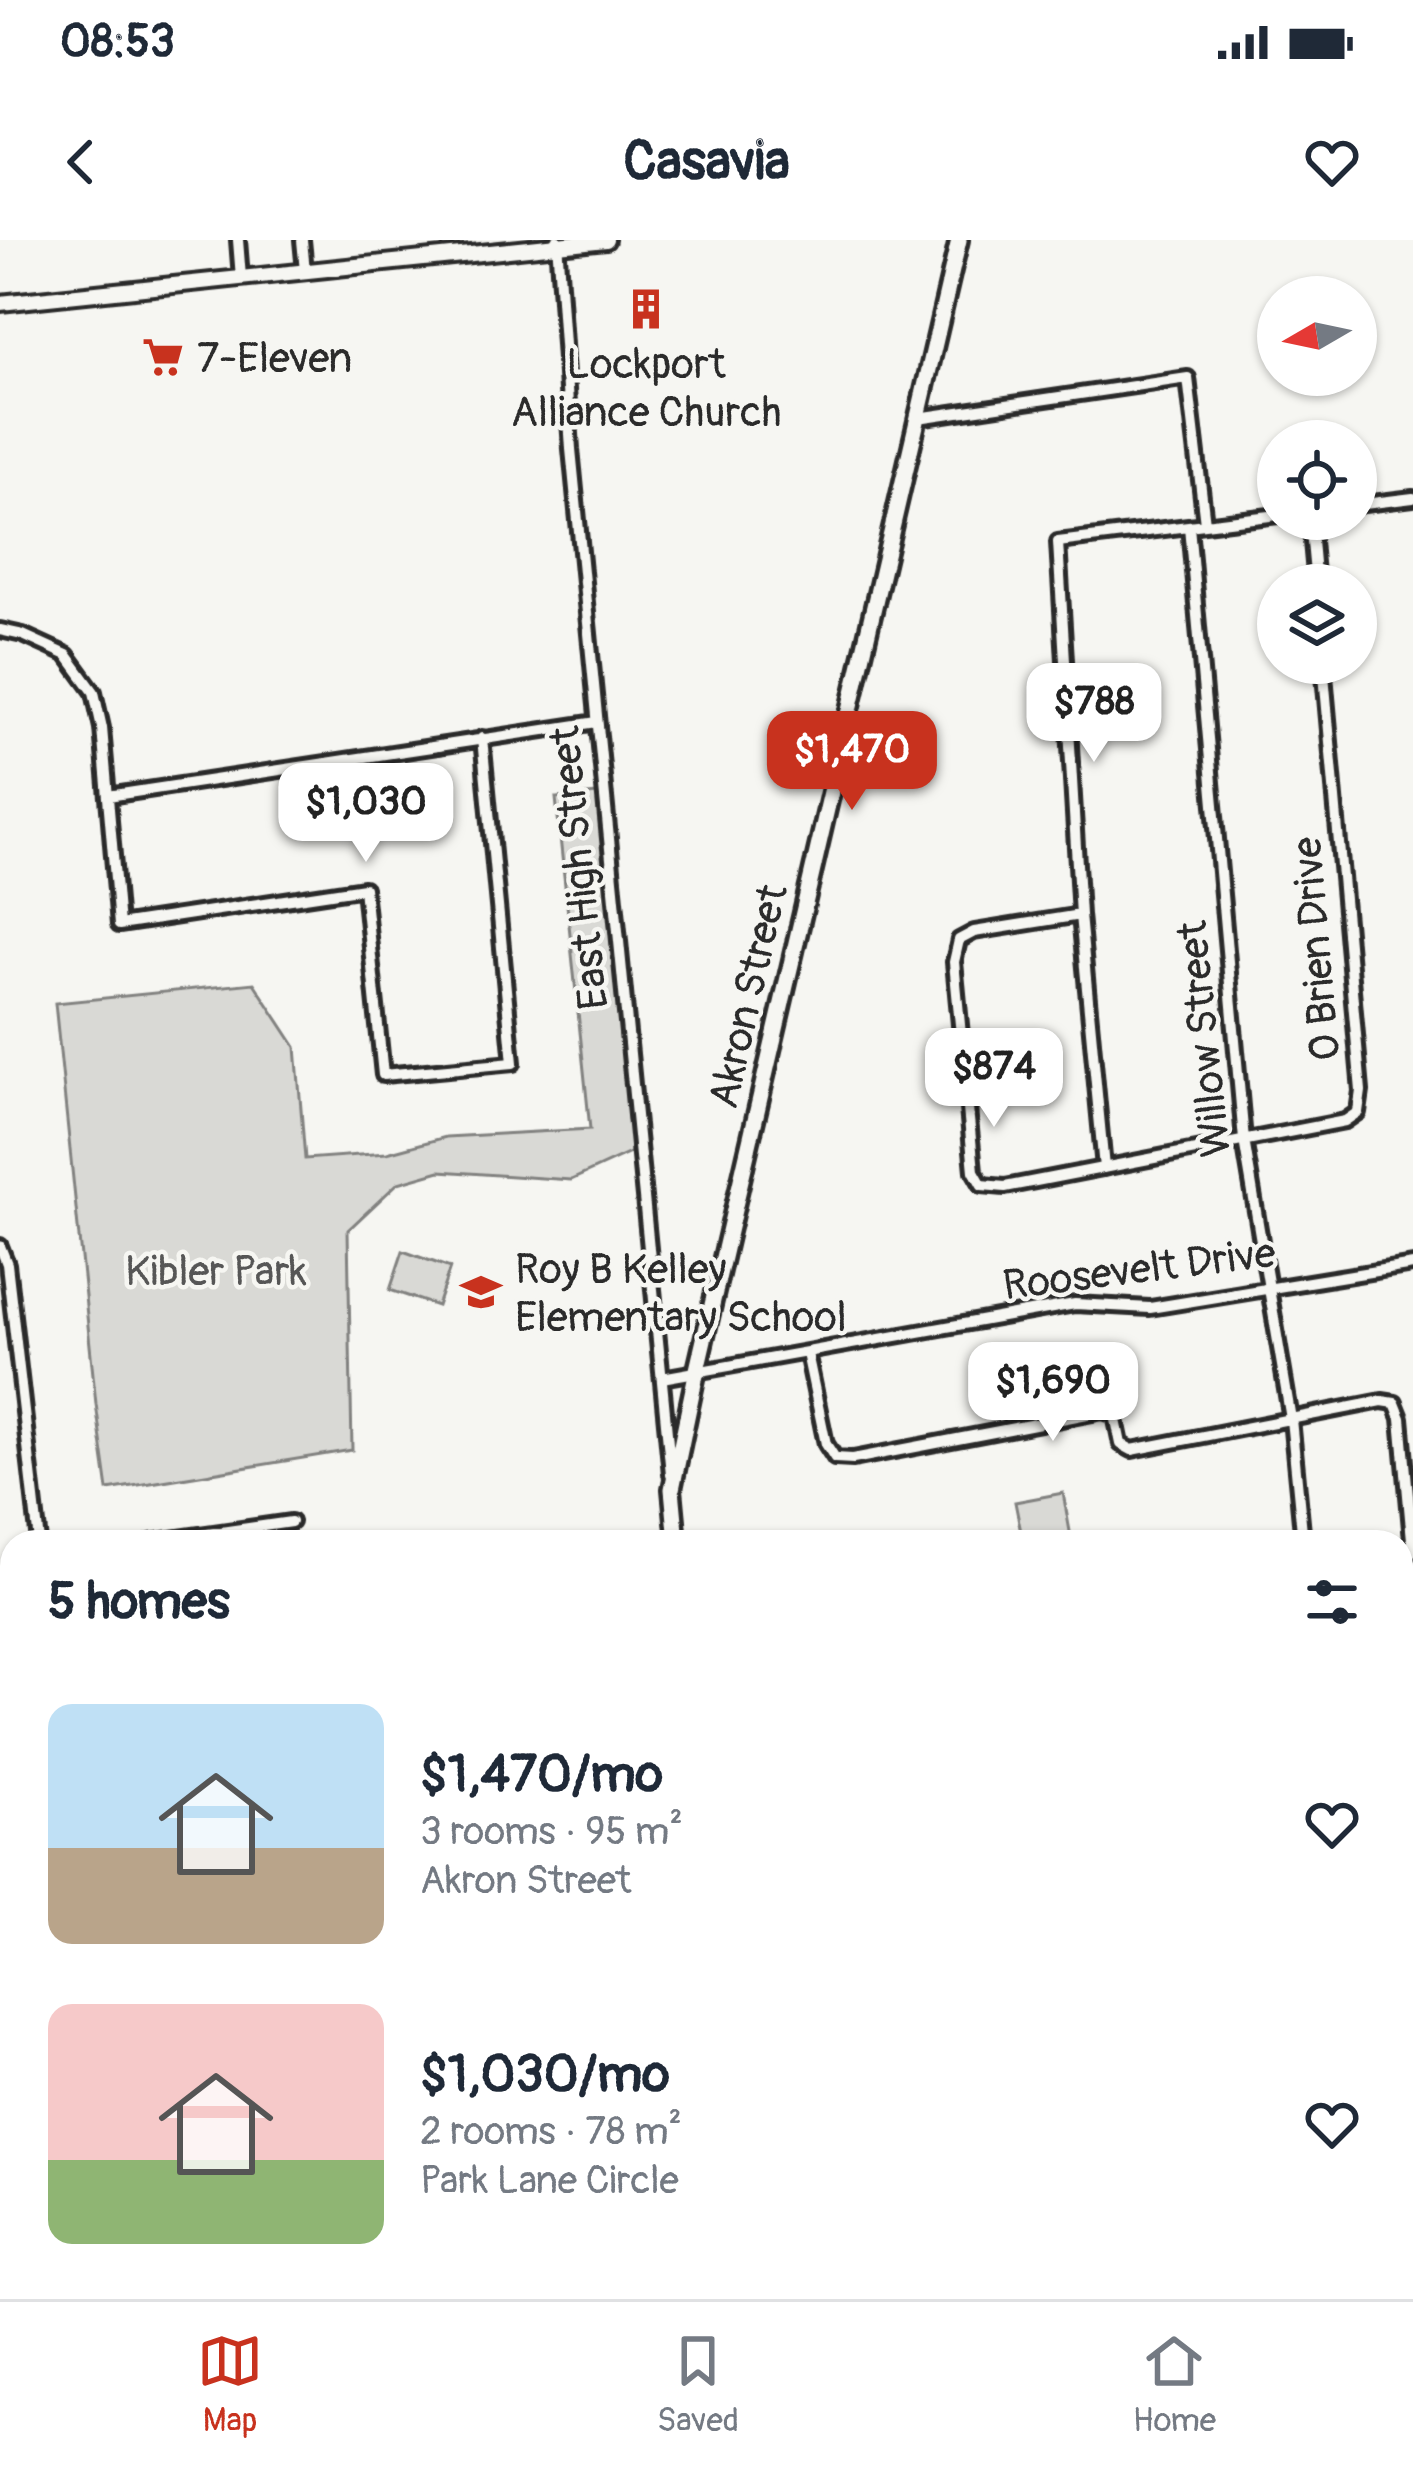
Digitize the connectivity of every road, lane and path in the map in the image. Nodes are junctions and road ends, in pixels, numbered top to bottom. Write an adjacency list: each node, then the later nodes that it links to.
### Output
1 (238, 240): 7 (street)
2 (302, 240): 6 (street)
3 (606, 240): 5 (street)
4 (959, 240): 9 (main road, Akron Street)
5 (557, 243): 6 (street); 17 (street, East High Street)
6 (305, 271): 7 (street)
7 (241, 278): 8 (street)
8 (0, 304)
9 (918, 418): 13 (street); 27 (main road, Akron Street)
10 (1413, 498): 11 (street)
11 (1377, 503)
12 (1257, 518): 13 (street)
13 (1205, 524): 14 (street)
14 (1189, 526): 20 (street); 21 (street, Willow Street)
15 (0, 630): 19 (street)
16 (1325, 684): 21 (street, O Brien Drive)
17 (597, 722): 18 (street); 28 (street, East High Street)
18 (482, 738): 19 (street); 19 (street)
19 (108, 796)
20 (1080, 915): 22 (street); 22 (street)
21 (1244, 1140): 22 (street); 25 (street, Willow Street)
22 (1104, 1168)
23 (0, 1246): 32 (street)
24 (1413, 1265): 25 (street, Roosevelt Drive)
25 (1267, 1286): 26 (street, Roosevelt Drive); 29 (street, Willow Street)
26 (807, 1353): 27 (street, Roosevelt Drive); 29 (street)
27 (696, 1374): 28 (street, Roosevelt Drive); 30 (main road, Akron Street)
28 (662, 1378): 30 (street, East High Street)
29 (1291, 1419): 35 (street, Willow Street); 36 (street)
30 (672, 1489): 34 (main road, Akron Street)
31 (291, 1522): 33 (street)
32 (38, 1530)
33 (235, 1530)
34 (676, 1530)
35 (1302, 1530)
36 (1411, 1530)

